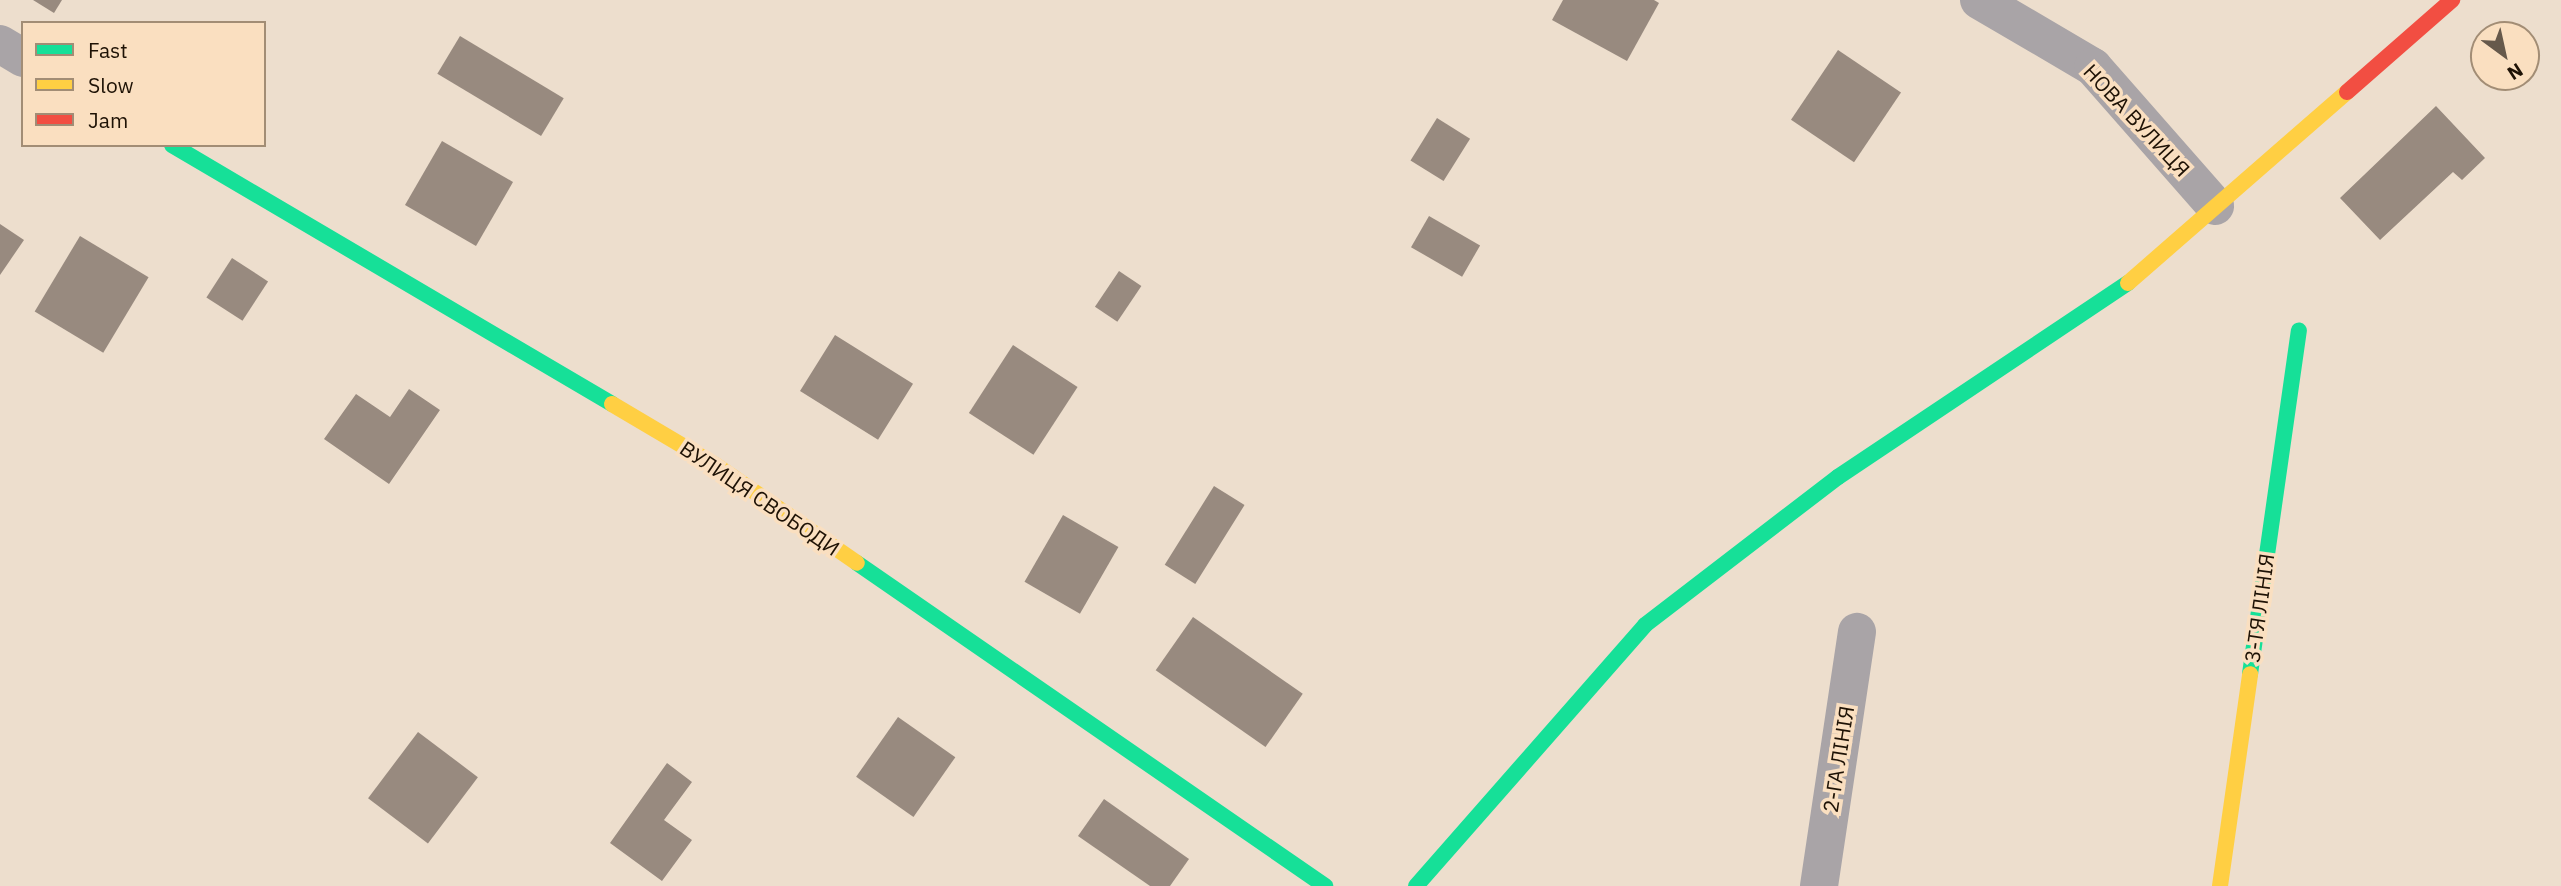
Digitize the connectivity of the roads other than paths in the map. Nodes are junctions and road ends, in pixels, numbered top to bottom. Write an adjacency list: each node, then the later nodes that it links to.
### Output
1 (1979, 0): 6 (street, НОВА ВУЛИЦЯ)
2 (2452, 0): 6 (street)
3 (0, 44): 4 (street)
4 (21, 57)
5 (175, 147): 9 (street, ВУЛИЦЯ СВОБОДИ)
6 (2215, 206): 10 (street)
7 (2299, 330): 12 (street, 3-ТЯ ЛІНІЯ)
8 (1857, 632): 11 (street, 2-ГА ЛІНІЯ)
9 (1325, 886)
10 (1416, 886)
11 (1819, 886)
12 (2220, 886)

